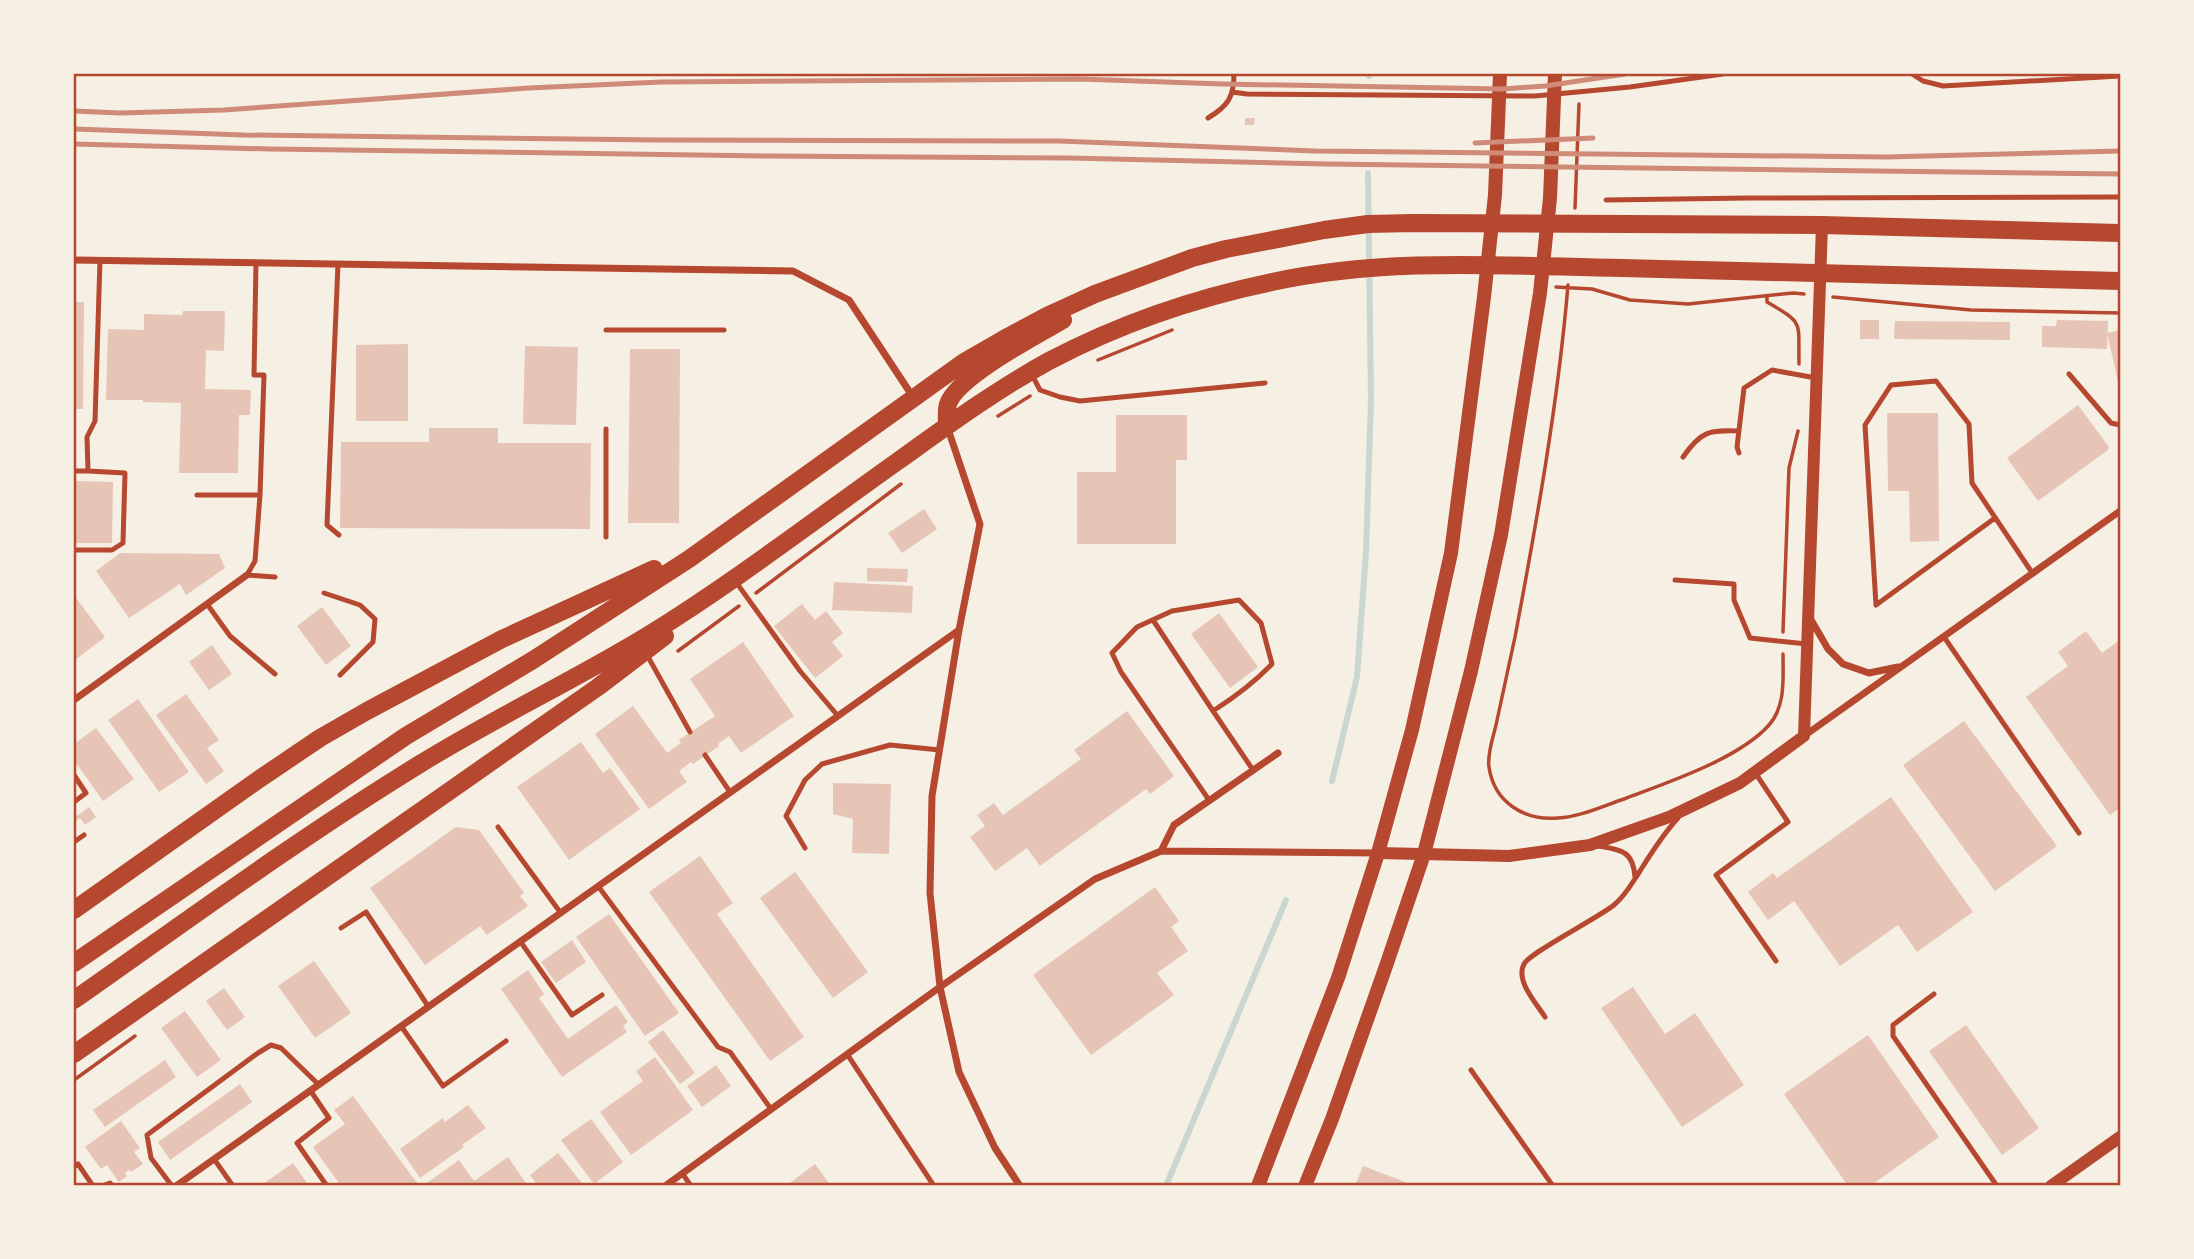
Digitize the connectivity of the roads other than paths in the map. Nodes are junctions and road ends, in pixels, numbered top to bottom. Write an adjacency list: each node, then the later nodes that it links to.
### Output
1 (1234, 74): 7 (lane)
2 (1500, 74): 82 (main road)
3 (1555, 74): 83 (main road)
4 (1723, 74): 7 (lane)
5 (1912, 74): 6 (lane)
6 (2120, 76)
7 (1232, 92): 8 (lane)
8 (1208, 118)
9 (2120, 197): 10 (lane)
10 (1606, 200)
11 (1822, 225): 12 (main road); 13 (main road); 18 (street)
12 (2120, 233)
13 (1282, 237): 26 (main road); 28 (main road)
14 (74, 260): 15 (street)
15 (100, 260): 16 (street); 34 (lane)
16 (256, 262): 17 (street); 37 (lane)
17 (338, 264): 26 (street); 41 (lane)
18 (1820, 272): 19 (main road); 22 (main road); 24 (street)
19 (2120, 281)
20 (606, 330): 21 (lane)
21 (724, 330)
22 (1031, 372): 25 (lane); 28 (main road)
23 (2069, 374): 27 (lane)
24 (1817, 378): 30 (lane); 51 (street)
25 (1265, 383)
26 (914, 398): 35 (main road)
27 (2120, 425)
28 (947, 426): 40 (main road); 53 (street)
29 (606, 429): 42 (lane)
30 (1739, 431): 31 (lane); 32 (lane)
31 (1739, 453)
32 (1684, 457)
33 (74, 471): 34 (lane)
34 (88, 471): 43 (lane)
35 (779, 492): 86 (main road); 91 (main road)
36 (197, 495): 37 (lane)
37 (260, 495): 45 (lane)
38 (2120, 511): 44 (street)
39 (1996, 518): 39 (lane); 44 (lane)
40 (803, 531): 48 (main road); 95 (main road)
41 (339, 535)
42 (606, 537)
43 (74, 550)
44 (2033, 574): 54 (street)
45 (247, 575): 46 (lane); 50 (street)
46 (275, 577)
47 (1675, 580): 55 (lane)
48 (736, 582): 56 (main road); 62 (lane)
49 (324, 593): 59 (lane)
50 (207, 604): 58 (lane); 60 (street)
51 (1808, 615): 55 (street); 57 (street)
52 (1153, 620): 61 (lane); 61 (lane); 72 (lane)
53 (959, 630): 62 (street); 65 (street)
54 (1944, 637): 57 (street); 76 (lane)
55 (1807, 644): 64 (street)
56 (644, 652): 63 (lane); 100 (main road)
57 (1902, 667): 64 (street)
58 (275, 674)
59 (340, 675)
60 (74, 700)
61 (1213, 711): 68 (lane)
62 (838, 716): 71 (street)
63 (690, 732)
64 (1804, 736): 69 (street)
65 (940, 751): 80 (lane); 92 (street)
66 (1278, 753): 68 (street)
67 (705, 755): 71 (lane)
68 (1253, 770): 72 (street)
69 (1755, 772): 74 (street); 90 (lane)
70 (74, 775): 73 (lane)
71 (730, 792): 85 (street)
72 (1209, 800): 81 (street)
73 (74, 802)
74 (1685, 810): 79 (street); 84 (lane)
75 (498, 827): 87 (lane)
76 (2079, 833)
77 (84, 835): 78 (lane)
78 (74, 842)
79 (1590, 845): 83 (street); 84 (lane)
80 (805, 848)
81 (1161, 851): 82 (street); 92 (street)
82 (1378, 853): 83 (street); 120 (main road)
83 (1424, 854): 121 (main road)
84 (1635, 877): 97 (lane)
85 (598, 886): 87 (street); 105 (lane)
86 (74, 910)
87 (560, 912): 89 (street)
88 (341, 928): 96 (lane)
89 (520, 941): 94 (lane); 96 (street)
90 (1776, 961)
91 (74, 963)
92 (940, 987): 101 (street); 119 (street)
93 (1934, 994): 123 (lane)
94 (602, 995)
95 (74, 1000)
96 (428, 1006): 98 (street)
97 (1545, 1017)
98 (401, 1026): 99 (lane); 103 (street)
99 (506, 1041)
100 (74, 1054)
101 (847, 1054): 105 (street); 118 (lane)
102 (1471, 1070): 122 (lane)
103 (318, 1084): 104 (street); 113 (lane)
104 (310, 1090): 107 (street); 115 (lane)
105 (771, 1109): 109 (street)
106 (2120, 1137): 124 (street)
107 (214, 1158): 113 (street); 114 (lane)
108 (74, 1167): 110 (lane)
109 (682, 1173): 116 (street); 117 (lane)
110 (93, 1185)
111 (102, 1185): 112 (lane)
112 (112, 1185)
113 (174, 1185)
114 (233, 1185)
115 (327, 1185)
116 (665, 1185)
117 (691, 1185)
118 (934, 1185)
119 (1020, 1185)
120 (1258, 1185)
121 (1305, 1185)
122 (1553, 1185)
123 (1997, 1185)
124 (2051, 1185)

